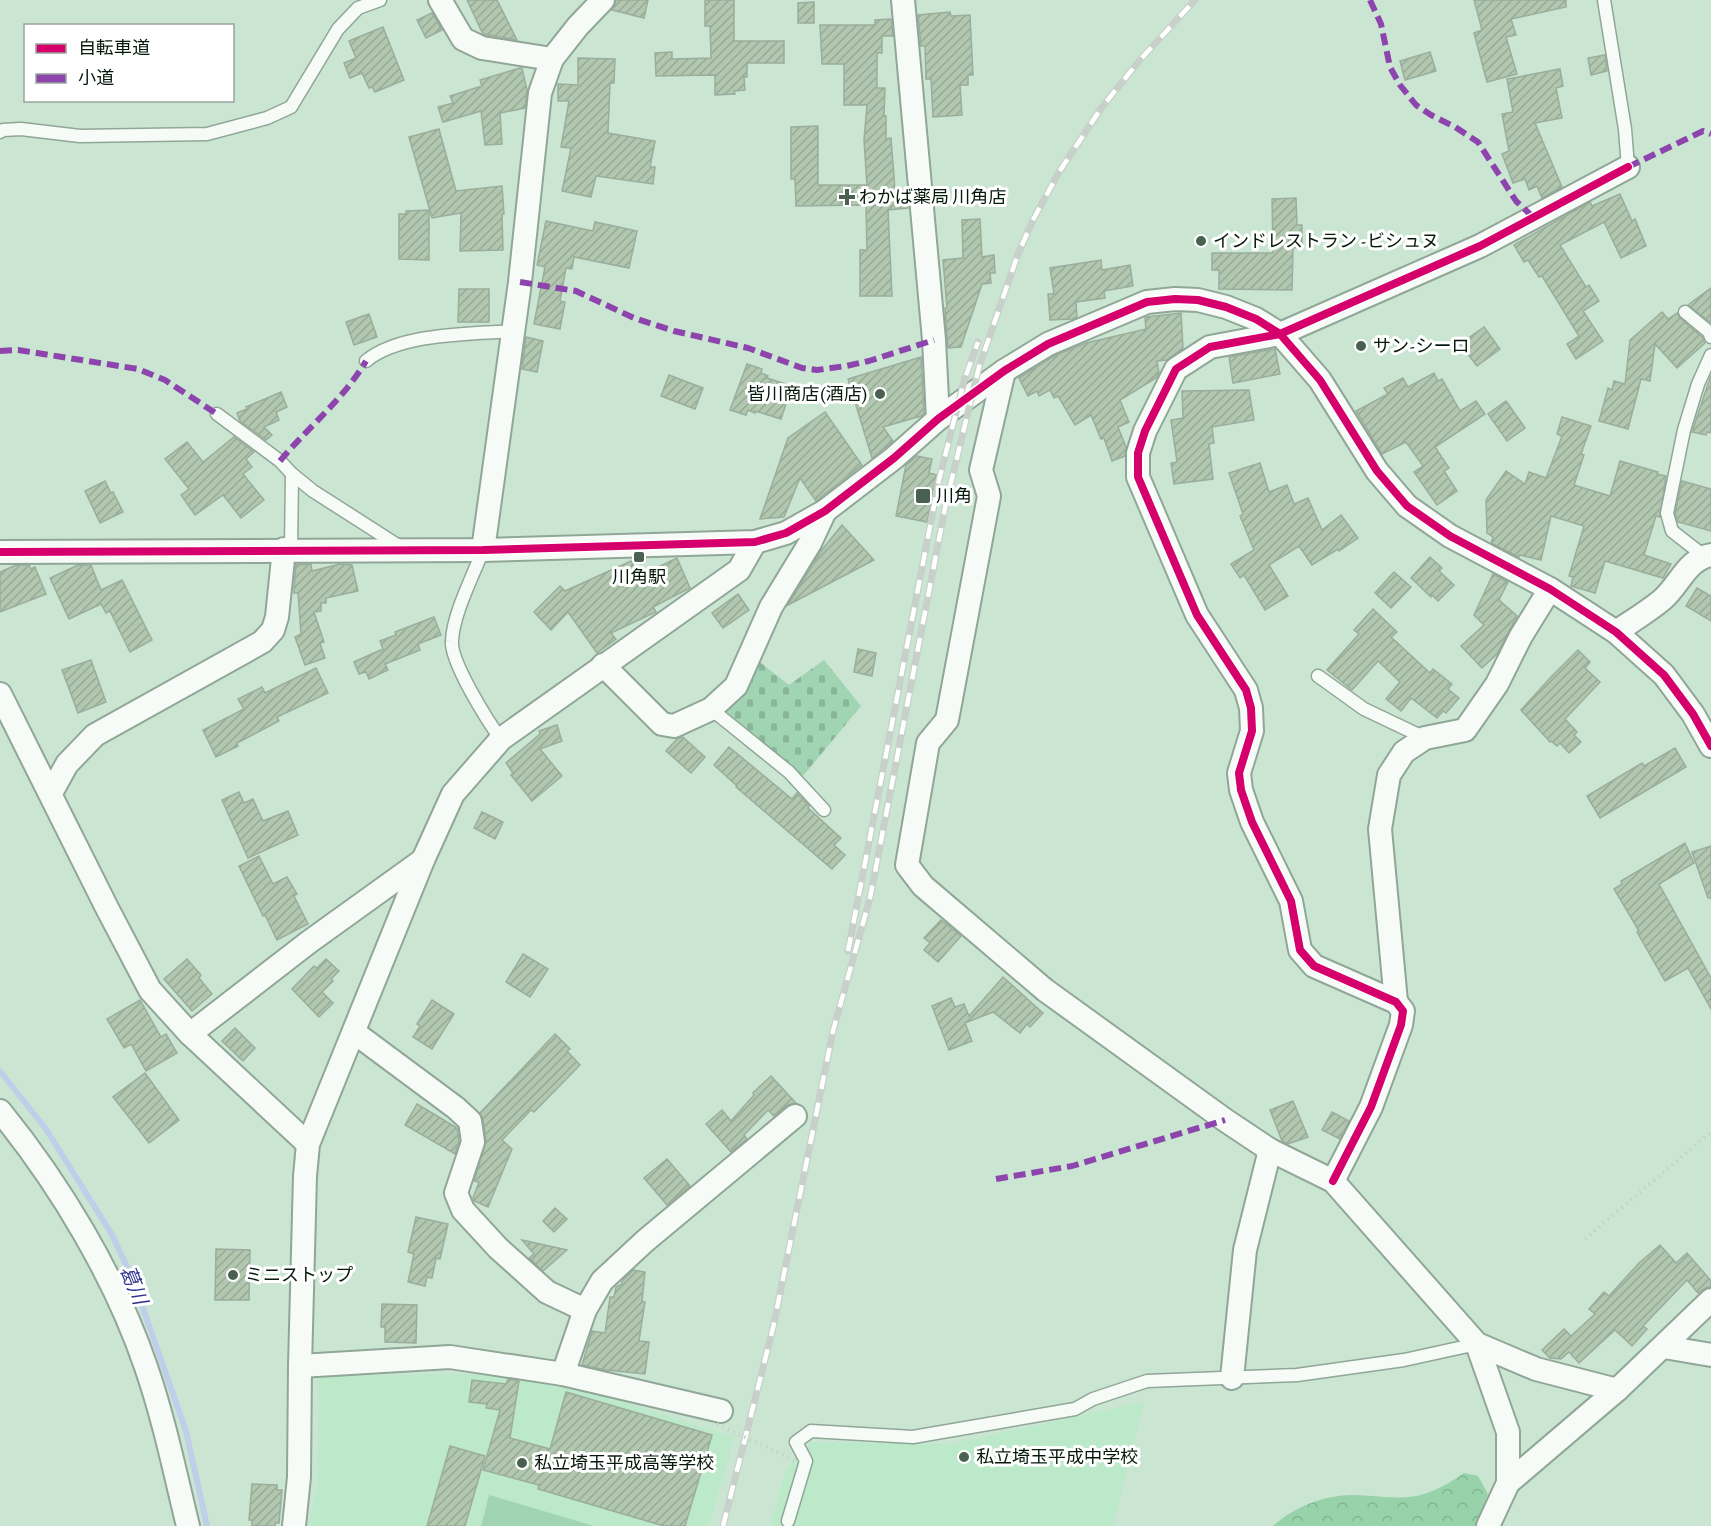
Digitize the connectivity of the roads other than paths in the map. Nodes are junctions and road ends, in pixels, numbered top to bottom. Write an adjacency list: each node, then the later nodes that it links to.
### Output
1 (380, 0): 7 (lane)
2 (441, 0): 6 (street)
3 (603, 0): 6 (street)
4 (903, 0): 17 (street)
5 (1604, 0): 8 (lane)
6 (552, 59): 10 (street)
7 (0, 132)
8 (1628, 167): 11 (street)
9 (1684, 312): 12 (lane)
10 (513, 331): 14 (lane); 23 (street)
11 (1281, 334): 15 (street); 26 (street); 38 (street)
12 (1711, 337)
13 (1711, 355): 25 (lane)
14 (366, 361)
15 (1004, 371): 17 (street); 44 (street)
16 (217, 414): 18 (lane)
17 (938, 419): 19 (street)
18 (292, 474): 21 (lane); 22 (lane)
19 (825, 511): 20 (street); 31 (street)
20 (755, 542): 23 (street); 28 (street)
21 (287, 549): 22 (street); 24 (street); 35 (street)
22 (403, 549): 23 (street)
23 (483, 550): 33 (lane)
24 (0, 552)
25 (1707, 555): 27 (street)
26 (1550, 589): 27 (street); 32 (street)
27 (1616, 632): 34 (street)
28 (603, 665): 31 (street); 33 (street)
29 (1318, 676): 32 (lane)
30 (2, 705): 35 (street)
31 (711, 709): 36 (lane)
32 (1425, 738): 38 (street)
33 (501, 739): 37 (street)
34 (1711, 746)
35 (51, 793): 40 (street)
36 (824, 810)
37 (423, 860): 39 (street); 40 (street)
38 (1396, 1002): 45 (street)
39 (355, 1032): 43 (street); 47 (street)
40 (190, 1034): 43 (street)
41 (0, 1111): 58 (street)
42 (795, 1116): 47 (street)
43 (308, 1144): 51 (street)
44 (1270, 1150): 45 (street); 53 (street)
45 (1333, 1181): 48 (street)
46 (1711, 1300): 49 (street)
47 (585, 1310): 52 (street)
48 (1477, 1344): 53 (lane); 54 (street); 56 (street)
49 (1664, 1347): 50 (street); 54 (street)
50 (1711, 1355)
51 (300, 1366): 52 (street); 59 (street)
52 (563, 1374): 55 (street)
53 (1232, 1378): 57 (lane)
54 (1617, 1390): 56 (street)
55 (719, 1418)
56 (1508, 1483): 60 (street)
57 (788, 1521)
58 (188, 1526)
59 (294, 1526)
60 (1488, 1526)

